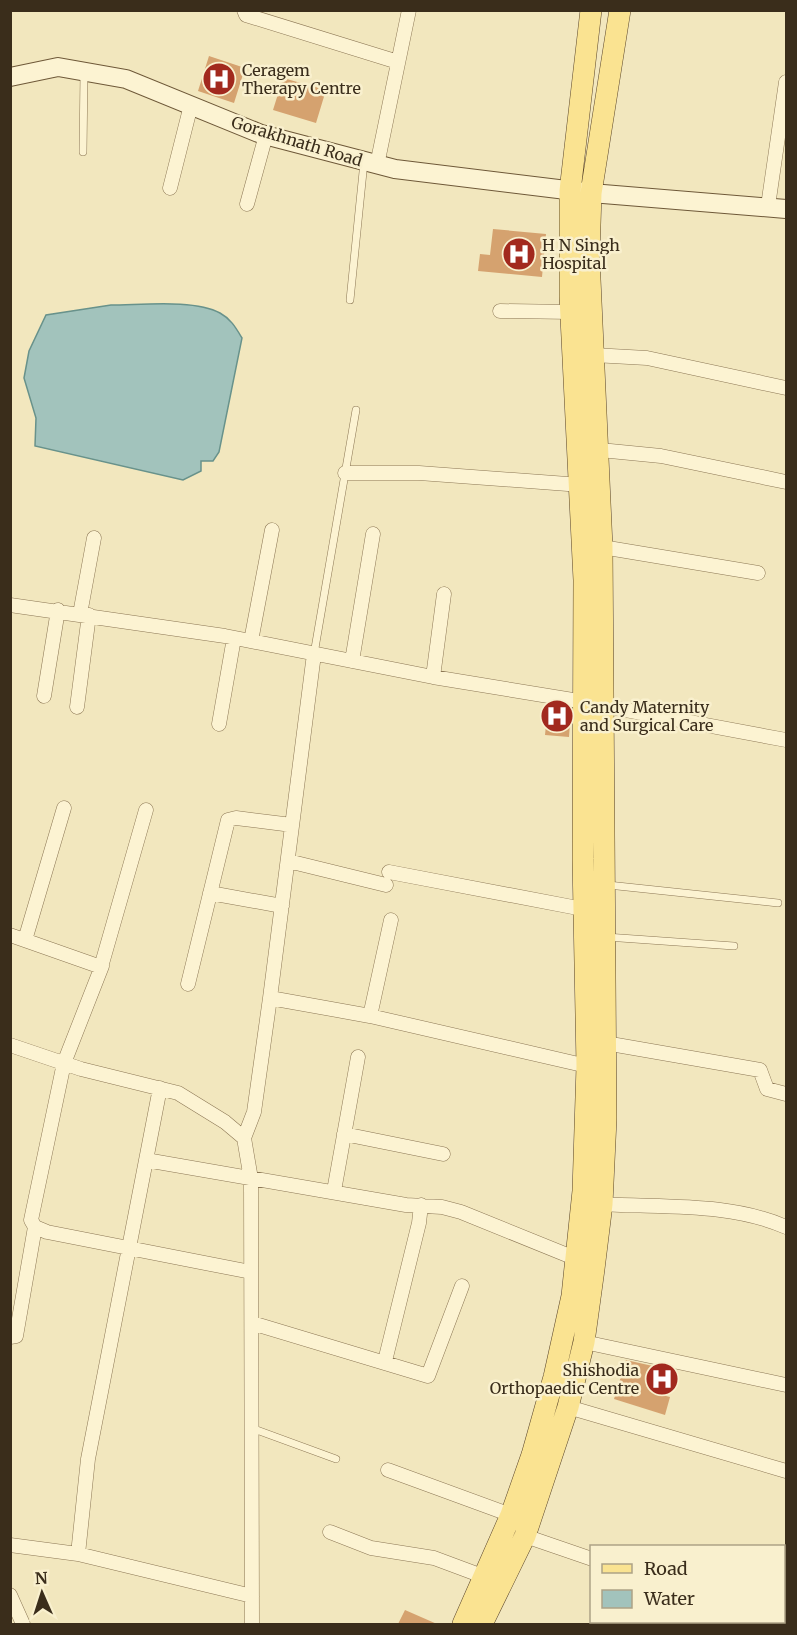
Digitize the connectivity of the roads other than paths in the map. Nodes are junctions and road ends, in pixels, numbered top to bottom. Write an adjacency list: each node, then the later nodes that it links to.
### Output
1 (244, 10): 5 (street)
2 (409, 10): 5 (street)
3 (591, 10): 14 (main road)
4 (620, 10): 15 (main road)
5 (398, 62): 12 (street)
6 (84, 72): 7 (main road, Gorakhnath Road); 9 (main road, Gorakhnath Road); 11 (lane)
7 (10, 76)
8 (786, 82): 17 (street)
9 (191, 105): 10 (main road, Gorakhnath Road); 13 (street)
10 (266, 135): 12 (main road, Gorakhnath Road); 16 (street)
11 (83, 152)
12 (370, 163): 14 (main road, Gorakhnath Road); 18 (lane)
13 (170, 188)
14 (570, 191): 15 (main road, Gorakhnath Road); 20 (main road)
15 (591, 193): 17 (main road, Gorakhnath Road); 21 (main road)
16 (247, 204)
17 (777, 208)
18 (350, 300)
19 (500, 311): 20 (street)
20 (571, 312): 27 (main road)
21 (593, 355): 22 (street); 24 (main road)
22 (786, 387)
23 (356, 410): 25 (lane)
24 (600, 450): 26 (street); 31 (main road)
25 (345, 473): 27 (street); 39 (lane)
26 (786, 482)
27 (580, 485): 43 (main road)
28 (272, 530): 38 (street)
29 (373, 534): 40 (street)
30 (94, 538): 36 (street)
31 (602, 547): 32 (street); 43 (main road)
32 (758, 573)
33 (444, 594): 41 (street)
34 (10, 605): 35 (street)
35 (58, 610): 36 (street); 42 (street)
36 (85, 614): 37 (street); 44 (street)
37 (234, 638): 38 (street); 45 (street)
38 (251, 641): 39 (street)
39 (314, 654): 40 (street); 49 (street)
40 (352, 661): 41 (street)
41 (434, 677): 43 (street)
42 (44, 696)
43 (594, 704): 46 (street); 53 (main road); 57 (main road)
44 (77, 707)
45 (219, 724)
46 (786, 740)
47 (64, 808): 61 (street)
48 (146, 810): 63 (street)
49 (292, 825): 50 (street); 54 (street)
50 (288, 861): 52 (street); 56 (street)
51 (389, 872): 57 (street)
52 (386, 885)
53 (603, 885): 55 (lane); 60 (main road)
54 (210, 893): 56 (street); 64 (street)
55 (778, 903)
56 (282, 906): 65 (street)
57 (584, 909): 71 (main road)
58 (391, 920): 66 (street)
59 (10, 935): 61 (street)
60 (604, 937): 62 (lane); 67 (main road)
61 (25, 940): 63 (street)
62 (734, 945)
63 (102, 966): 70 (street)
64 (188, 984)
65 (270, 998): 66 (street); 75 (street)
66 (370, 1016): 71 (street)
67 (605, 1043): 73 (street); 80 (main road)
68 (10, 1045): 70 (street)
69 (358, 1057): 74 (street)
70 (64, 1063): 72 (street); 82 (street)
71 (587, 1066): 85 (main road)
72 (160, 1088): 75 (street); 77 (street)
73 (786, 1094)
74 (344, 1134): 76 (street); 79 (street)
75 (244, 1138): 78 (street)
76 (443, 1154)
77 (146, 1160): 78 (street); 84 (street)
78 (251, 1179): 79 (street); 86 (street)
79 (334, 1191): 81 (street)
80 (602, 1204): 83 (street); 90 (main road)
81 (421, 1205): 85 (street); 91 (street)
82 (35, 1227): 84 (street); 89 (street)
83 (786, 1227)
84 (128, 1248): 86 (street); 102 (street)
85 (577, 1259): 98 (main road)
86 (251, 1272): 88 (street)
87 (462, 1286): 91 (street)
88 (252, 1323): 91 (street); 94 (street)
89 (10, 1337)
90 (584, 1342): 92 (street); 93 (main road)
91 (385, 1361)
92 (786, 1385)
93 (568, 1407): 97 (street); 100 (main road)
94 (252, 1428): 95 (lane); 106 (street)
95 (336, 1459)
96 (388, 1470): 98 (street)
97 (786, 1471)
98 (512, 1515): 104 (main road)
99 (330, 1532): 104 (street)
100 (525, 1536): 103 (street); 110 (main road)
101 (10, 1545): 102 (street)
102 (78, 1554): 106 (street)
103 (590, 1559)
104 (485, 1576): 109 (main road)
105 (10, 1595): 107 (street)
106 (252, 1596): 108 (street)
107 (23, 1624)
108 (252, 1624)
109 (463, 1624)
110 (482, 1624)

